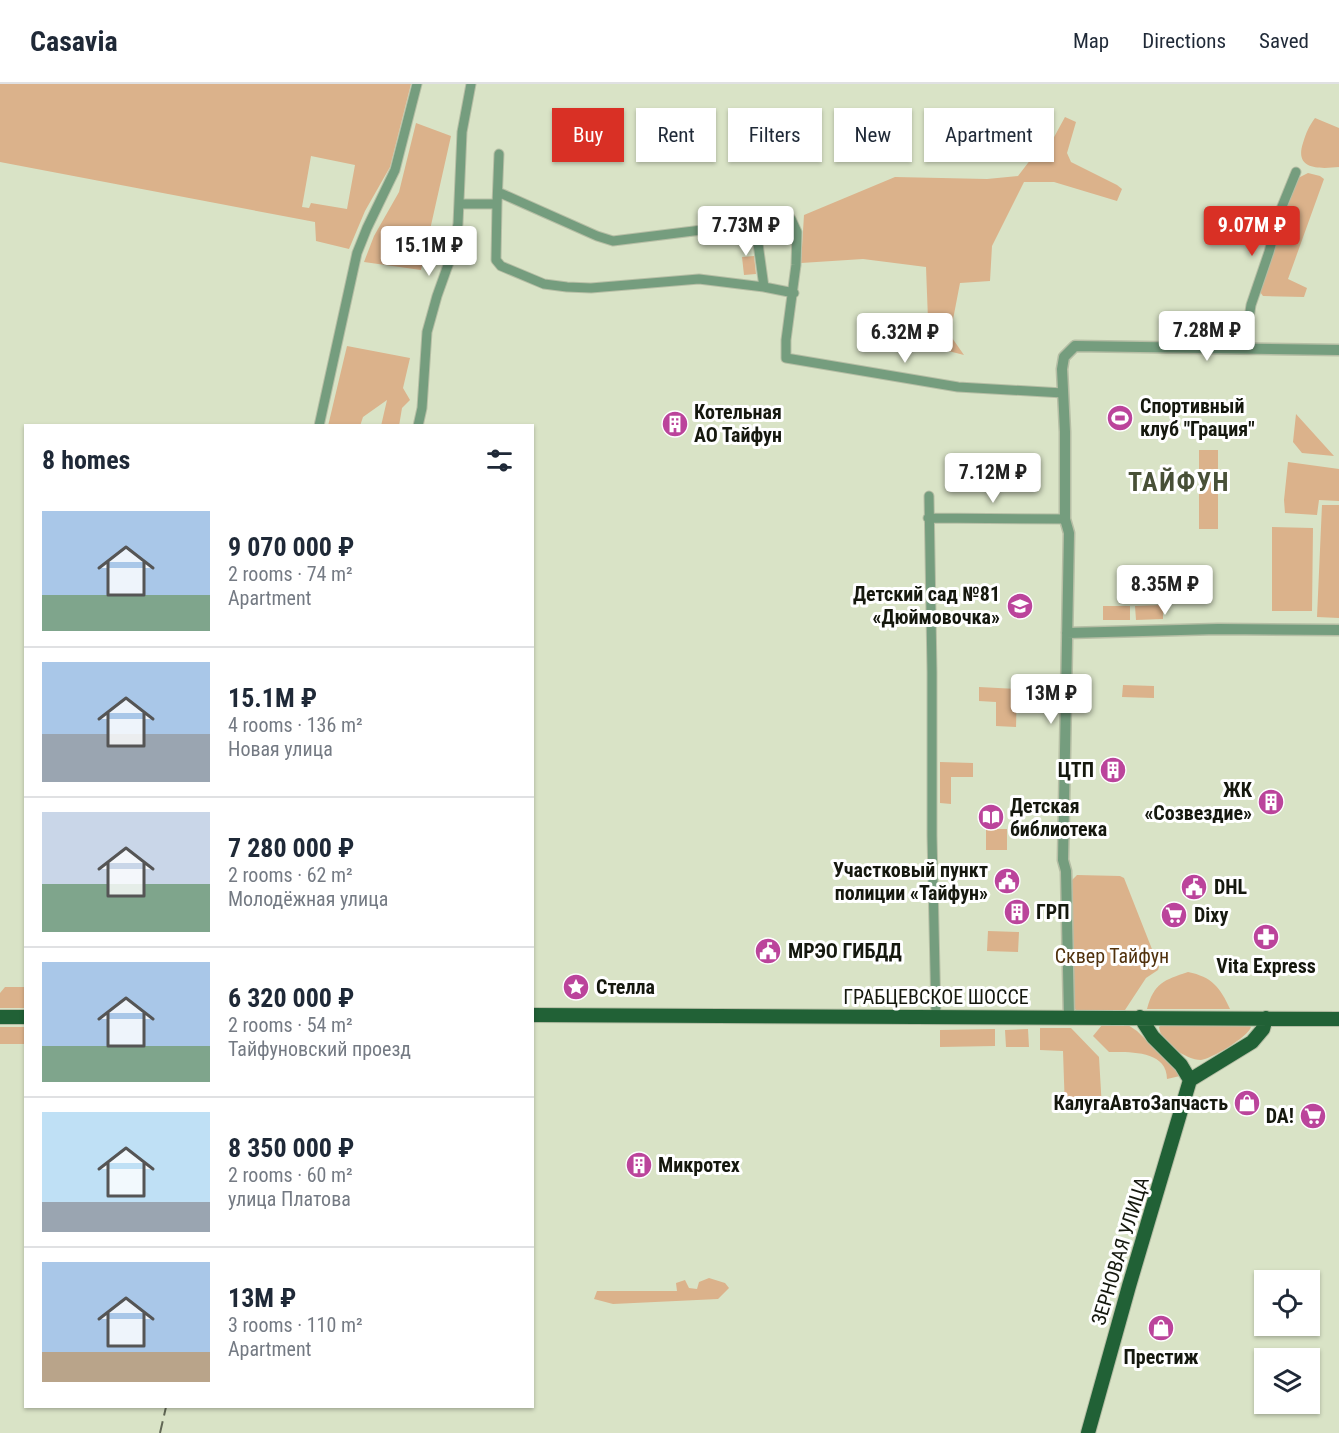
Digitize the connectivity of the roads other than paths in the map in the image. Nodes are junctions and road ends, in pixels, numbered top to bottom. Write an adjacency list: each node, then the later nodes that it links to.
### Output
1 (417, 84): 14 (street)
2 (471, 84): 6 (street)
3 (499, 154): 5 (street)
4 (1296, 172): 11 (street)
5 (498, 192): 7 (street); 8 (street)
6 (460, 204): 7 (street); 15 (street)
7 (497, 204): 9 (street)
8 (755, 222): 9 (street); 10 (street)
9 (764, 287): 10 (street)
10 (794, 293): 13 (street)
11 (1248, 348): 12 (street); 13 (street)
12 (1339, 350)
13 (1063, 393): 18 (street)
14 (319, 424)
15 (418, 424)
16 (929, 496): 17 (street)
17 (928, 518): 18 (street); 22 (street)
18 (1065, 519): 20 (street)
19 (1339, 630): 20 (street)
20 (1067, 633): 25 (street)
21 (534, 1015): 22 (main road, ГРАБЦЕВСКОЕ ШОССЕ)
22 (936, 1016): 25 (main road, ГРАБЦЕВСКОЕ ШОССЕ)
23 (0, 1017): 24 (main road)
24 (24, 1017)
25 (1069, 1017): 26 (main road, ГРАБЦЕВСКОЕ ШОССЕ)
26 (1140, 1017): 27 (main road, ГРАБЦЕВСКОЕ ШОССЕ); 29 (main road)
27 (1266, 1018): 28 (main road, ГРАБЦЕВСКОЕ ШОССЕ); 30 (main road)
28 (1339, 1019)
29 (1167, 1050): 30 (main road); 31 (main road)
30 (1211, 1065): 31 (main road)
31 (1190, 1080): 32 (main road, ЗЕРНОВАЯ УЛИЦА)
32 (1089, 1433)

